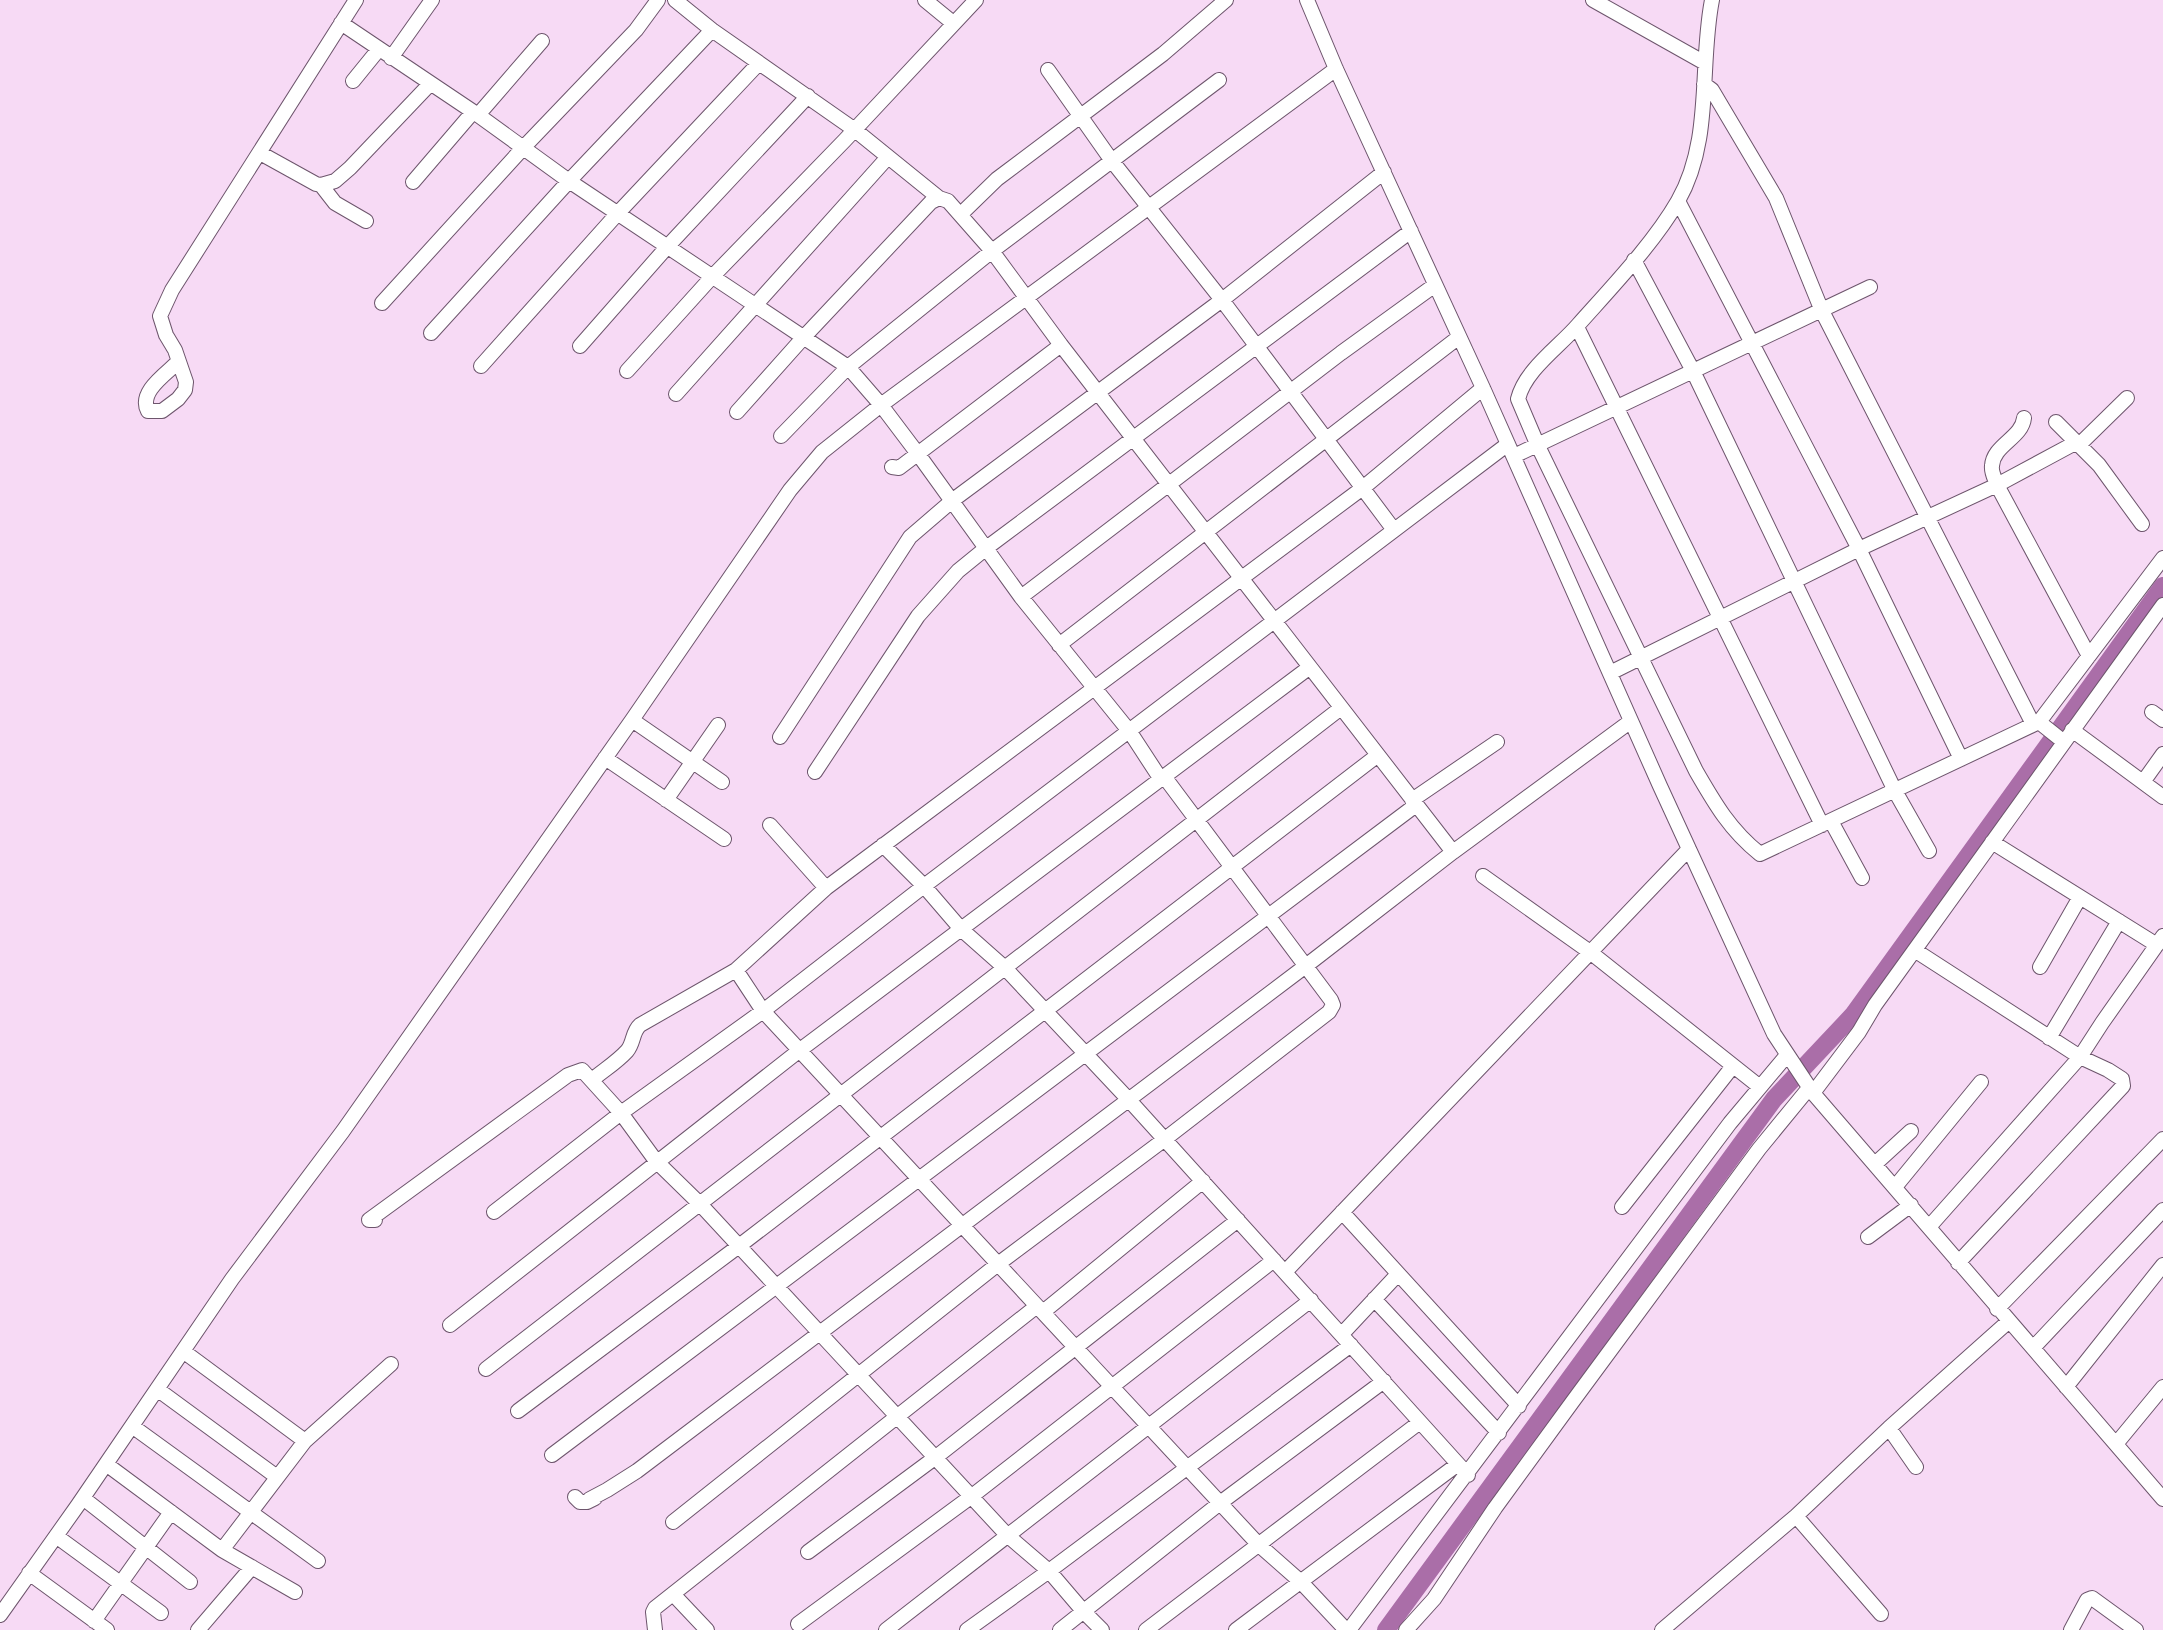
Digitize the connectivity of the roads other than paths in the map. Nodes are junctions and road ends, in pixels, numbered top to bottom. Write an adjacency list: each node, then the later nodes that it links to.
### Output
1 (356, 0): 11 (street)
2 (432, 0): 16 (street)
3 (658, 0): 29 (street)
4 (675, 0): 13 (street)
5 (925, 0): 12 (street)
6 (976, 0): 12 (street)
7 (1226, 0): 27 (street)
8 (1307, 0): 19 (street)
9 (1593, 0): 18 (street)
10 (1712, 0): 18 (street)
11 (341, 23): 15 (street); 30 (street)
12 (953, 23): 28 (street)
13 (712, 30): 17 (street); 35 (street)
14 (542, 41): 26 (street)
15 (379, 49): 16 (street); 22 (street)
16 (391, 58): 23 (street)
17 (759, 63): 25 (street); 40 (street)
18 (1705, 63): 24 (street)
19 (1336, 69): 33 (street); 39 (street)
20 (1048, 70): 27 (street)
21 (1219, 80): 32 (street)
22 (353, 81)
23 (430, 84): 26 (street); 36 (street)
24 (1704, 84): 38 (street); 54 (street)
25 (808, 96): 28 (street); 44 (street)
26 (475, 114): 29 (street); 34 (street)
27 (1081, 115): 32 (street); 41 (street)
28 (855, 130): 31 (street); 47 (street)
29 (523, 148): 35 (street); 52 (street)
30 (260, 153): 36 (street); 63 (street)
31 (888, 157): 37 (street); 53 (street)
32 (1112, 161): 39 (street); 45 (street)
33 (1384, 172): 43 (street); 51 (street)
34 (413, 182)
35 (568, 182): 40 (street); 56 (street)
36 (321, 186): 42 (street)
37 (939, 198): 41 (street); 58 (street)
38 (1678, 201): 46 (street); 59 (street)
39 (1149, 206): 50 (street); 51 (street)
40 (618, 213): 44 (street); 64 (street)
41 (961, 214): 45 (street)
42 (366, 221)
43 (1411, 231): 48 (street); 62 (street)
44 (667, 247): 47 (street); 61 (street)
45 (992, 250): 50 (street); 65 (street)
46 (1634, 260): 55 (street); 67 (street)
47 (711, 278): 53 (street); 66 (street)
48 (1436, 285): 57 (street); 70 (street)
49 (1870, 287): 54 (street)
50 (1027, 298): 60 (street); 73 (street)
51 (1222, 300): 62 (street); 69 (street)
52 (382, 303)
53 (754, 304): 58 (street); 71 (street)
54 (1822, 311): 59 (street); 89 (street)
55 (1577, 327): 74 (street); 82 (street)
56 (431, 333)
57 (1459, 337): 68 (street); 79 (street)
58 (803, 338): 65 (street); 75 (street)
59 (1752, 344): 67 (street); 94 (street)
60 (1061, 345): 69 (street); 83 (street)
61 (580, 346)
62 (1256, 346): 70 (street); 80 (street)
63 (178, 362)
64 (481, 366)
65 (848, 368): 73 (street); 78 (street)
66 (627, 371)
67 (1693, 371): 74 (street); 97 (street)
68 (1483, 388): 82 (street); 87 (street)
69 (1099, 391): 80 (street); 88 (street)
70 (1290, 392): 79 (street); 85 (street)
71 (676, 394)
72 (2127, 398): 81 (street)
73 (881, 405): 83 (street); 109 (street)
74 (1617, 408): 82 (street); 100 (street)
75 (737, 411)
76 (2024, 418): 86 (street)
77 (2056, 422): 81 (street)
78 (781, 436)
79 (1326, 438): 87 (street); 92 (street)
80 (1134, 439): 85 (street); 93 (street)
81 (2078, 443): 86 (street); 90 (street)
82 (1523, 450): 91 (street); 104 (street); 106 (street)
83 (918, 454): 84 (street); 88 (street)
84 (892, 467)
85 (1170, 484): 92 (street); 98 (street)
86 (1997, 485): 89 (street); 103 (street)
87 (1364, 487): 91 (street); 96 (street)
88 (952, 500): 93 (street); 115 (street)
89 (1928, 517): 94 (street); 112 (street)
90 (2142, 524)
91 (1394, 530): 101 (street)
92 (1206, 531): 96 (street); 102 (street)
93 (985, 549): 98 (street); 123 (street)
94 (1859, 549): 97 (street); 121 (street)
95 (2163, 558): 103 (street)
96 (1241, 579): 101 (street); 107 (street)
97 (1794, 581): 100 (street); 127 (street)
98 (1021, 597): 102 (street)
99 (2163, 605): 113 (street)
100 (1720, 619): 104 (street); 132 (street)
101 (1274, 621): 105 (street); 114 (street)
102 (1059, 645): 107 (street)
103 (2089, 656): 112 (street)
104 (1640, 660): 106 (street); 132 (street)
105 (1310, 667): 108 (street); 124 (street)
106 (1616, 671): 110 (street)
107 (1094, 689): 114 (street); 136 (street)
108 (1341, 708): 119 (street); 131 (street)
109 (632, 720): 120 (street); 122 (street)
110 (1631, 721): 137 (street); 139 (street)
111 (718, 725): 122 (street)
112 (2039, 725): 116 (street); 121 (street)
113 (2073, 730): 116 (street); 126 (street)
114 (1130, 732): 124 (street); 143 (street)
115 (780, 737)
116 (2062, 740): 135 (street)
117 (1497, 742): 130 (street)
118 (2163, 754): 126 (street)
119 (1378, 755): 130 (street); 140 (street)
120 (605, 758): 129 (street); 209 (street)
121 (1961, 759): 127 (street)
122 (693, 762): 125 (street); 129 (street)
123 (814, 772)
124 (1160, 778): 131 (street); 148 (street)
125 (722, 782)
126 (2143, 782): 128 (street)
127 (1895, 790): 132 (street); 138 (street)
128 (2163, 797)
129 (666, 800): 134 (street)
130 (1414, 802): 139 (street); 146 (street)
131 (1197, 819): 140 (street); 154 (street)
132 (1826, 823): 142 (street)
133 (770, 825): 144 (street)
134 (724, 840)
135 (1992, 842): 145 (street); 150 (street)
136 (883, 845): 143 (street); 144 (street)
137 (1689, 849): 151 (street); 161 (street)
138 (1929, 851)
139 (1453, 852): 152 (street)
140 (1233, 867): 146 (street); 157 (street)
141 (1483, 876): 151 (street)
142 (1862, 878)
143 (924, 886): 148 (street); 156 (street)
144 (826, 888): 155 (street)
145 (2080, 897): 147 (street); 153 (street)
146 (1269, 915): 152 (street); 160 (street)
147 (2119, 921): 149 (street); 158 (street)
148 (961, 929): 154 (street); 159 (street)
149 (2160, 940): 162 (street)
150 (1916, 951): 158 (street); 167 (street)
151 (1590, 952): 163 (street); 185 (street)
152 (1307, 965): 169 (street); 173 (street)
153 (2040, 967)
154 (1005, 968): 157 (street); 168 (street)
155 (736, 970): 156 (street); 164 (street)
156 (763, 1011): 159 (street); 170 (street)
157 (1046, 1011): 160 (street); 172 (street)
158 (2049, 1038): 162 (street)
159 (800, 1050): 168 (street); 175 (street)
160 (1085, 1053): 169 (street); 177 (street)
161 (1789, 1058): 166 (street); 167 (street)
162 (2080, 1058): 189 (street); 193 (street)
163 (1733, 1066): 166 (street); 182 (street)
164 (592, 1080): 170 (street); 186 (street)
165 (1981, 1082): 179 (street)
166 (1760, 1087): 218 (street)
167 (1810, 1088): 176 (street); 276 (street)
168 (841, 1095): 172 (street); 180 (street)
169 (1128, 1100): 173 (street); 188 (street)
170 (621, 1113): 175 (street); 184 (street)
171 (1911, 1131): 176 (street)
172 (880, 1138): 177 (street); 191 (street)
173 (1165, 1139): 178 (street); 194 (street)
174 (2163, 1139): 202 (street)
175 (656, 1161): 180 (street); 204 (street)
176 (1875, 1164): 179 (street)
177 (918, 1178): 188 (street); 198 (street)
178 (1203, 1181): 187 (street); 201 (street)
179 (1895, 1187): 181 (street)
180 (700, 1204): 191 (street); 211 (street)
181 (1911, 1206): 189 (street); 190 (street)
182 (1622, 1207)
183 (2163, 1210): 208 (street)
184 (494, 1212)
185 (1342, 1212): 196 (street); 197 (street)
186 (375, 1220)
187 (1238, 1220): 192 (street); 207 (street)
188 (962, 1225): 194 (street); 205 (street)
189 (1929, 1227): 193 (street)
190 (1868, 1237)
191 (740, 1246): 198 (street); 219 (street)
192 (1274, 1260): 196 (street); 214 (street)
193 (1958, 1263): 202 (street)
194 (998, 1264): 201 (street); 212 (street)
195 (2163, 1265): 215 (street)
196 (1285, 1272): 200 (street)
197 (1398, 1274): 199 (street); 218 (street)
198 (777, 1286): 205 (street); 228 (street)
199 (1374, 1299): 206 (street); 225 (street)
200 (1311, 1300): 206 (street); 223 (street)
201 (1040, 1309): 207 (street); 220 (street)
202 (1997, 1309): 203 (street)
203 (2009, 1321): 208 (street); 224 (street)
204 (450, 1325)
205 (820, 1332): 212 (street); 236 (street)
206 (1347, 1340): 213 (street); 231 (street)
207 (1075, 1347): 214 (street); 229 (street)
208 (2034, 1348): 215 (street)
209 (183, 1351): 217 (street); 226 (street)
210 (391, 1364): 226 (street)
211 (486, 1369)
212 (859, 1374): 220 (street); 243 (street)
213 (1384, 1381): 221 (street); 239 (street)
214 (1113, 1387): 223 (street); 235 (street)
215 (2066, 1387): 227 (street)
216 (2163, 1387): 227 (street)
217 (157, 1389): 222 (street); 234 (street)
218 (1519, 1406): 225 (street)
219 (518, 1411)
220 (898, 1416): 229 (street); 258 (street)
221 (1420, 1422): 233 (street); 246 (street)
222 (132, 1426): 230 (street); 240 (street)
223 (1148, 1426): 231 (street); 244 (street)
224 (1889, 1428): 232 (street); 242 (street)
225 (1499, 1433): 233 (street)
226 (305, 1441): 234 (street)
227 (2116, 1444): 238 (street)
228 (552, 1455)
229 (936, 1457): 235 (street); 249 (street)
230 (106, 1464): 237 (street); 241 (street)
231 (1187, 1467): 239 (street); 252 (street)
232 (1916, 1467)
233 (1463, 1470): 254 (street); 265 (street)
234 (277, 1477): 240 (street)
235 (972, 1496): 244 (street); 264 (street)
236 (574, 1497)
237 (83, 1498): 245 (street); 247 (street)
238 (2163, 1499)
239 (1220, 1503): 246 (street); 259 (street)
240 (250, 1511): 248 (street); 250 (street)
241 (171, 1512): 247 (street); 248 (street)
242 (1796, 1516): 261 (street); 277 (street)
243 (673, 1522)
244 (1007, 1535): 252 (street); 270 (street)
245 (56, 1536): 253 (street); 256 (street)
246 (1259, 1545): 254 (street); 274 (street)
247 (146, 1547): 255 (street); 256 (street)
248 (222, 1550): 251 (street)
249 (808, 1552)
250 (318, 1560)
251 (252, 1567): 257 (street); 267 (street)
252 (1049, 1571): 259 (street); 271 (street)
253 (29, 1573): 262 (street); 263 (street)
254 (1301, 1581): 265 (street); 275 (street)
255 (190, 1582)
256 (120, 1583): 260 (street); 263 (street)
257 (295, 1592)
258 (673, 1594): 268 (street); 269 (street)
259 (1084, 1612): 272 (street); 273 (street)
260 (161, 1613)
261 (1881, 1614)
262 (0, 1615)
263 (94, 1621): 266 (street)
264 (798, 1624)
265 (1340, 1628)
266 (107, 1630)
267 (198, 1630)
268 (655, 1630)
269 (707, 1630)
270 (885, 1630)
271 (967, 1630)
272 (1060, 1630)
273 (1102, 1630)
274 (1146, 1630)
275 (1236, 1630)
276 (1406, 1630)
277 (1662, 1630)
278 (2072, 1630): 279 (street)
279 (2136, 1630)

